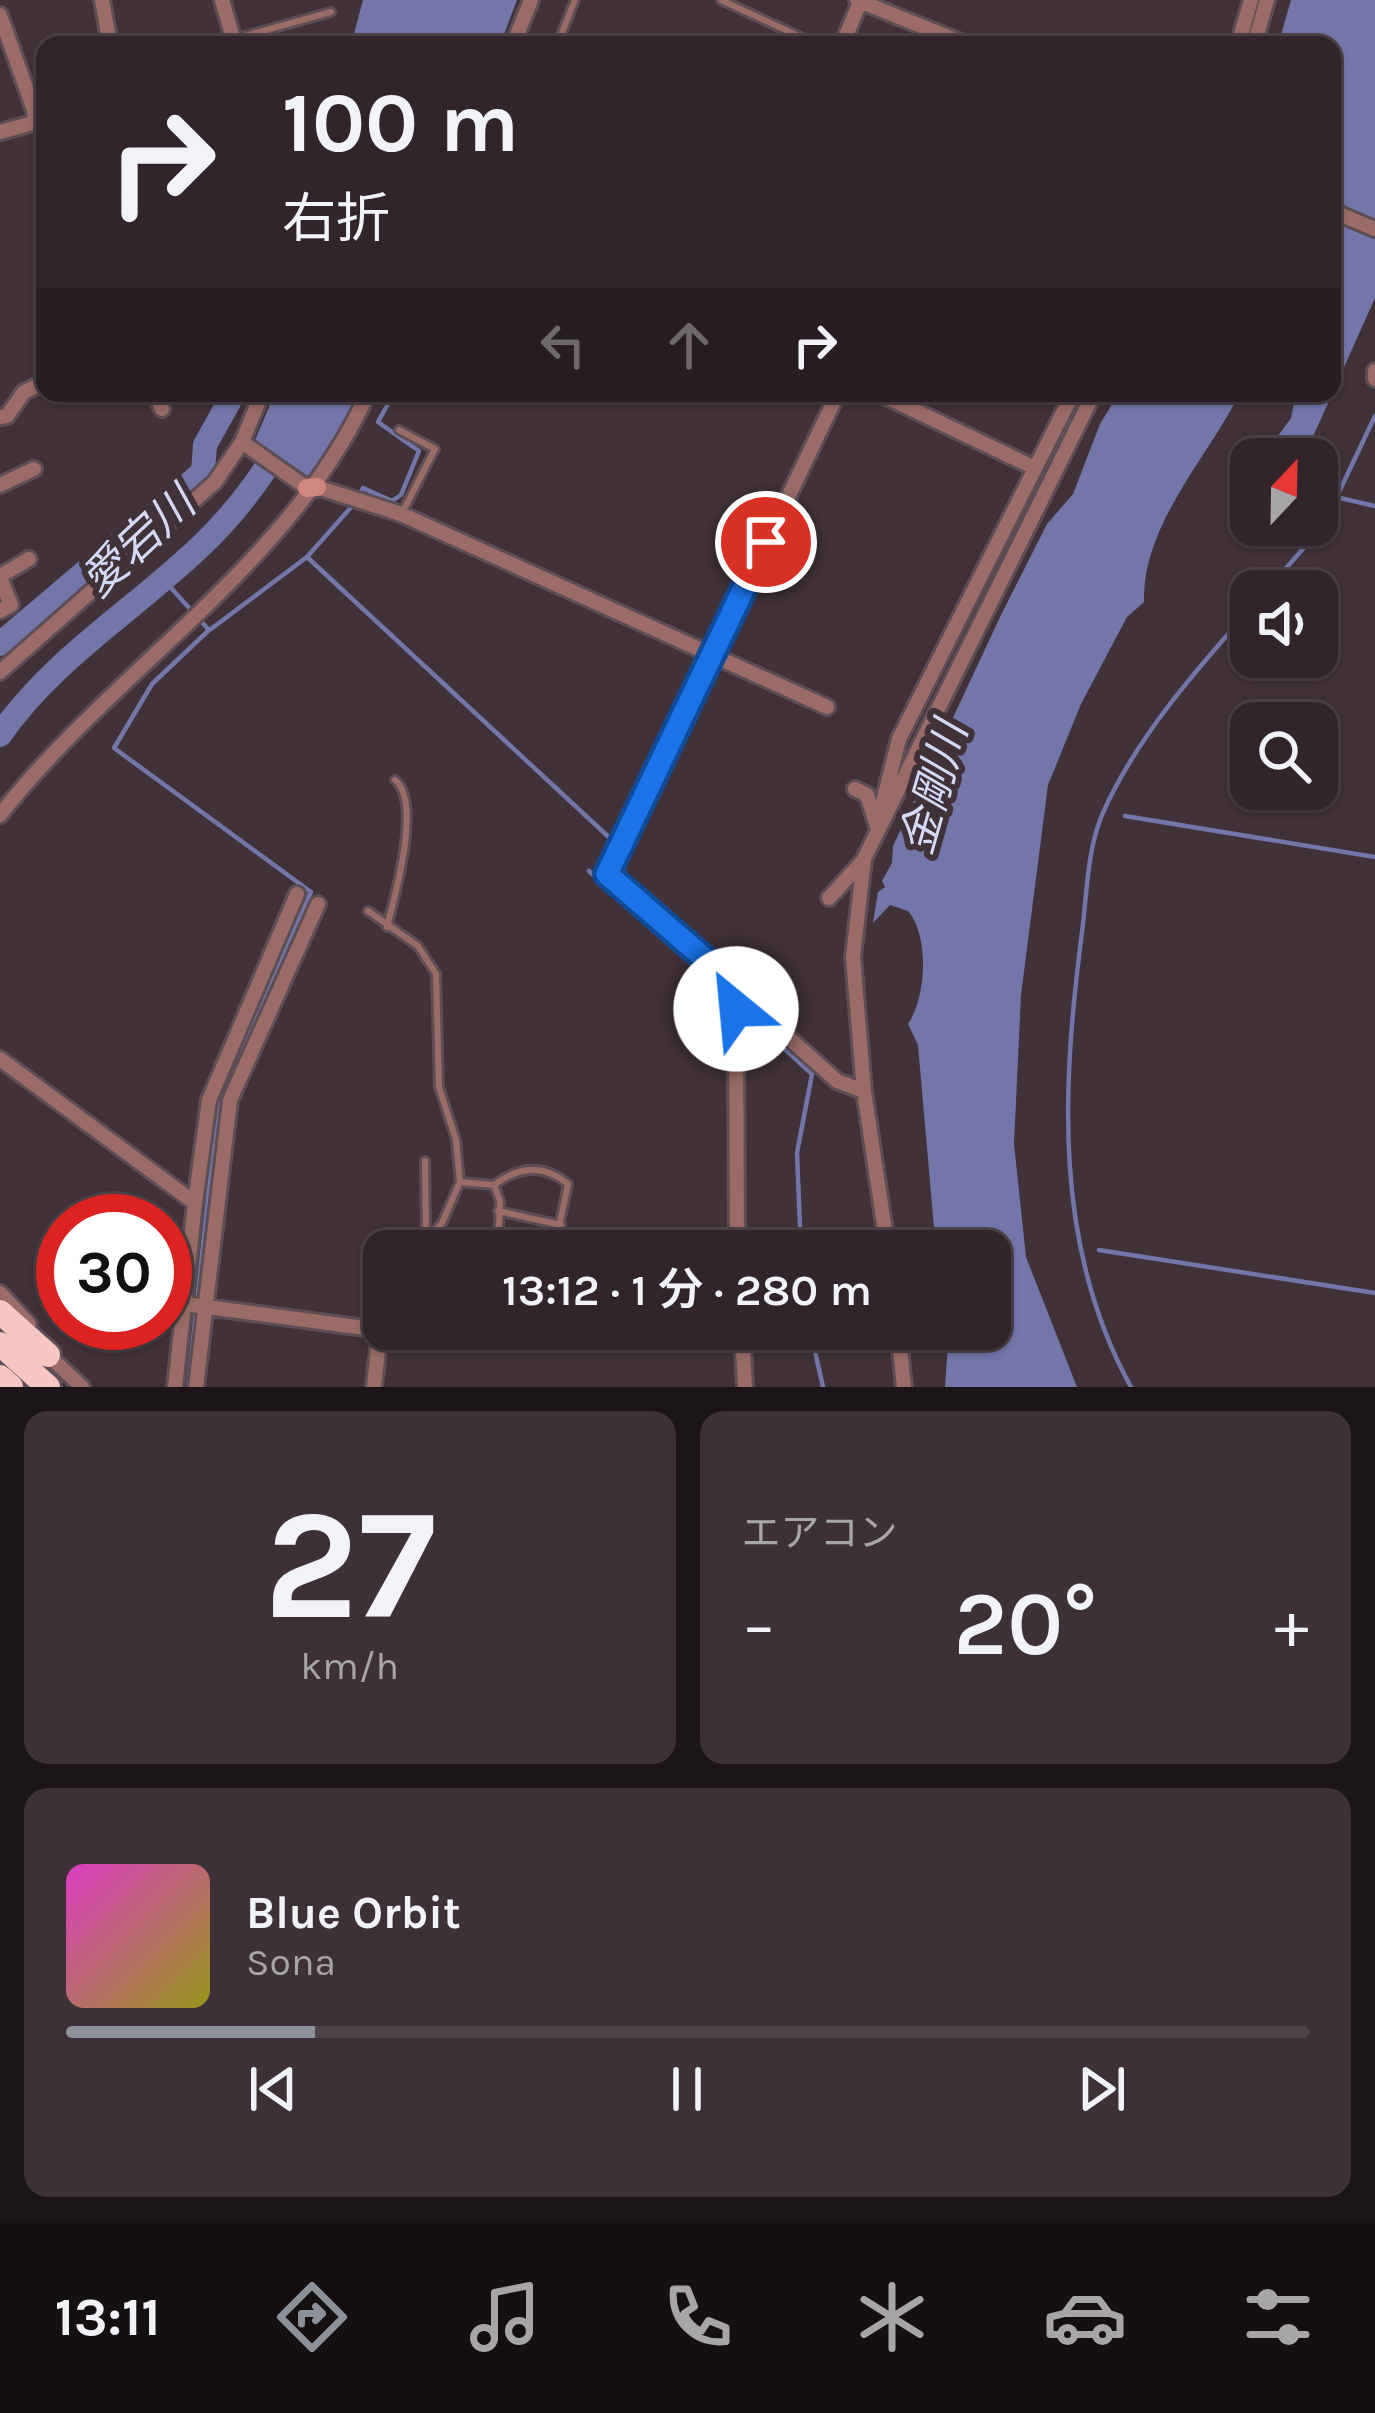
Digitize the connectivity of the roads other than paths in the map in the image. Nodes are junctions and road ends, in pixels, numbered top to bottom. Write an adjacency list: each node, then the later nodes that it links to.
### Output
1 (101, 0): 11 (street)
2 (222, 0): 12 (street)
3 (531, 0): 14 (street)
4 (575, 0): 15 (lane)
5 (721, 0): 16 (lane)
6 (859, 0): 17 (street); 18 (street)
7 (1251, 0): 19 (street)
8 (1267, 0): 20 (street)
9 (331, 12): 13 (lane)
10 (0, 15): 21 (street)
11 (108, 36)
12 (233, 36)
13 (254, 36)
14 (517, 36)
15 (560, 36)
16 (799, 36)
17 (845, 36)
18 (946, 36)
19 (1241, 36)
20 (1257, 36)
21 (0, 132)
22 (1341, 215): 23 (street)
23 (1375, 229)
24 (36, 386): 33 (street)
25 (159, 402): 32 (street)
26 (258, 402): 35 (street)
27 (363, 402): 39 (street)
28 (834, 402): 44 (street)
29 (897, 402): 36 (street)
30 (1068, 402): 36 (street)
31 (1090, 402): 50 (street)
32 (163, 409)
33 (0, 417)
34 (399, 430): 40 (lane)
35 (242, 442): 39 (street); 45 (street)
36 (1035, 468): 50 (street)
37 (34, 469): 38 (street)
38 (0, 485)
39 (312, 488): 40 (street); 49 (street)
40 (401, 514): 44 (street)
41 (29, 559): 42 (street)
42 (0, 576): 43 (street)
43 (0, 611)
44 (711, 654): 46 (street); 57 (street)
45 (0, 672)
46 (827, 707)
47 (395, 779): 56 (lane)
48 (855, 789): 50 (street)
49 (0, 815)
50 (878, 826): 51 (street)
51 (864, 860): 53 (street); 59 (street)
52 (297, 894): 63 (street)
53 (829, 898)
54 (318, 904): 73 (street)
55 (368, 911): 56 (lane)
56 (387, 927): 61 (lane)
57 (740, 1001): 59 (street); 70 (street)
58 (0, 1059): 63 (street)
59 (864, 1091): 71 (street)
60 (425, 1161): 66 (lane)
61 (460, 1182): 62 (lane); 67 (lane)
62 (494, 1186): 64 (lane); 65 (lane)
63 (195, 1203): 73 (street)
64 (498, 1211): 65 (lane); 68 (lane)
65 (561, 1225): 69 (lane)
66 (426, 1230)
67 (435, 1230)
68 (498, 1230)
69 (560, 1230)
70 (736, 1230)
71 (885, 1230)
72 (0, 1293): 80 (street)
73 (195, 1305): 75 (street); 85 (street); 86 (street)
74 (0, 1312): 80 (highway)
75 (363, 1328)
76 (0, 1344): 83 (highway)
77 (378, 1350): 87 (street)
78 (743, 1350): 88 (street)
79 (900, 1350): 89 (street)
80 (48, 1355): 84 (street)
81 (0, 1377): 82 (highway)
82 (11, 1387)
83 (48, 1387)
84 (82, 1387)
85 (175, 1387)
86 (196, 1387)
87 (374, 1387)
88 (746, 1387)
89 (904, 1387)

